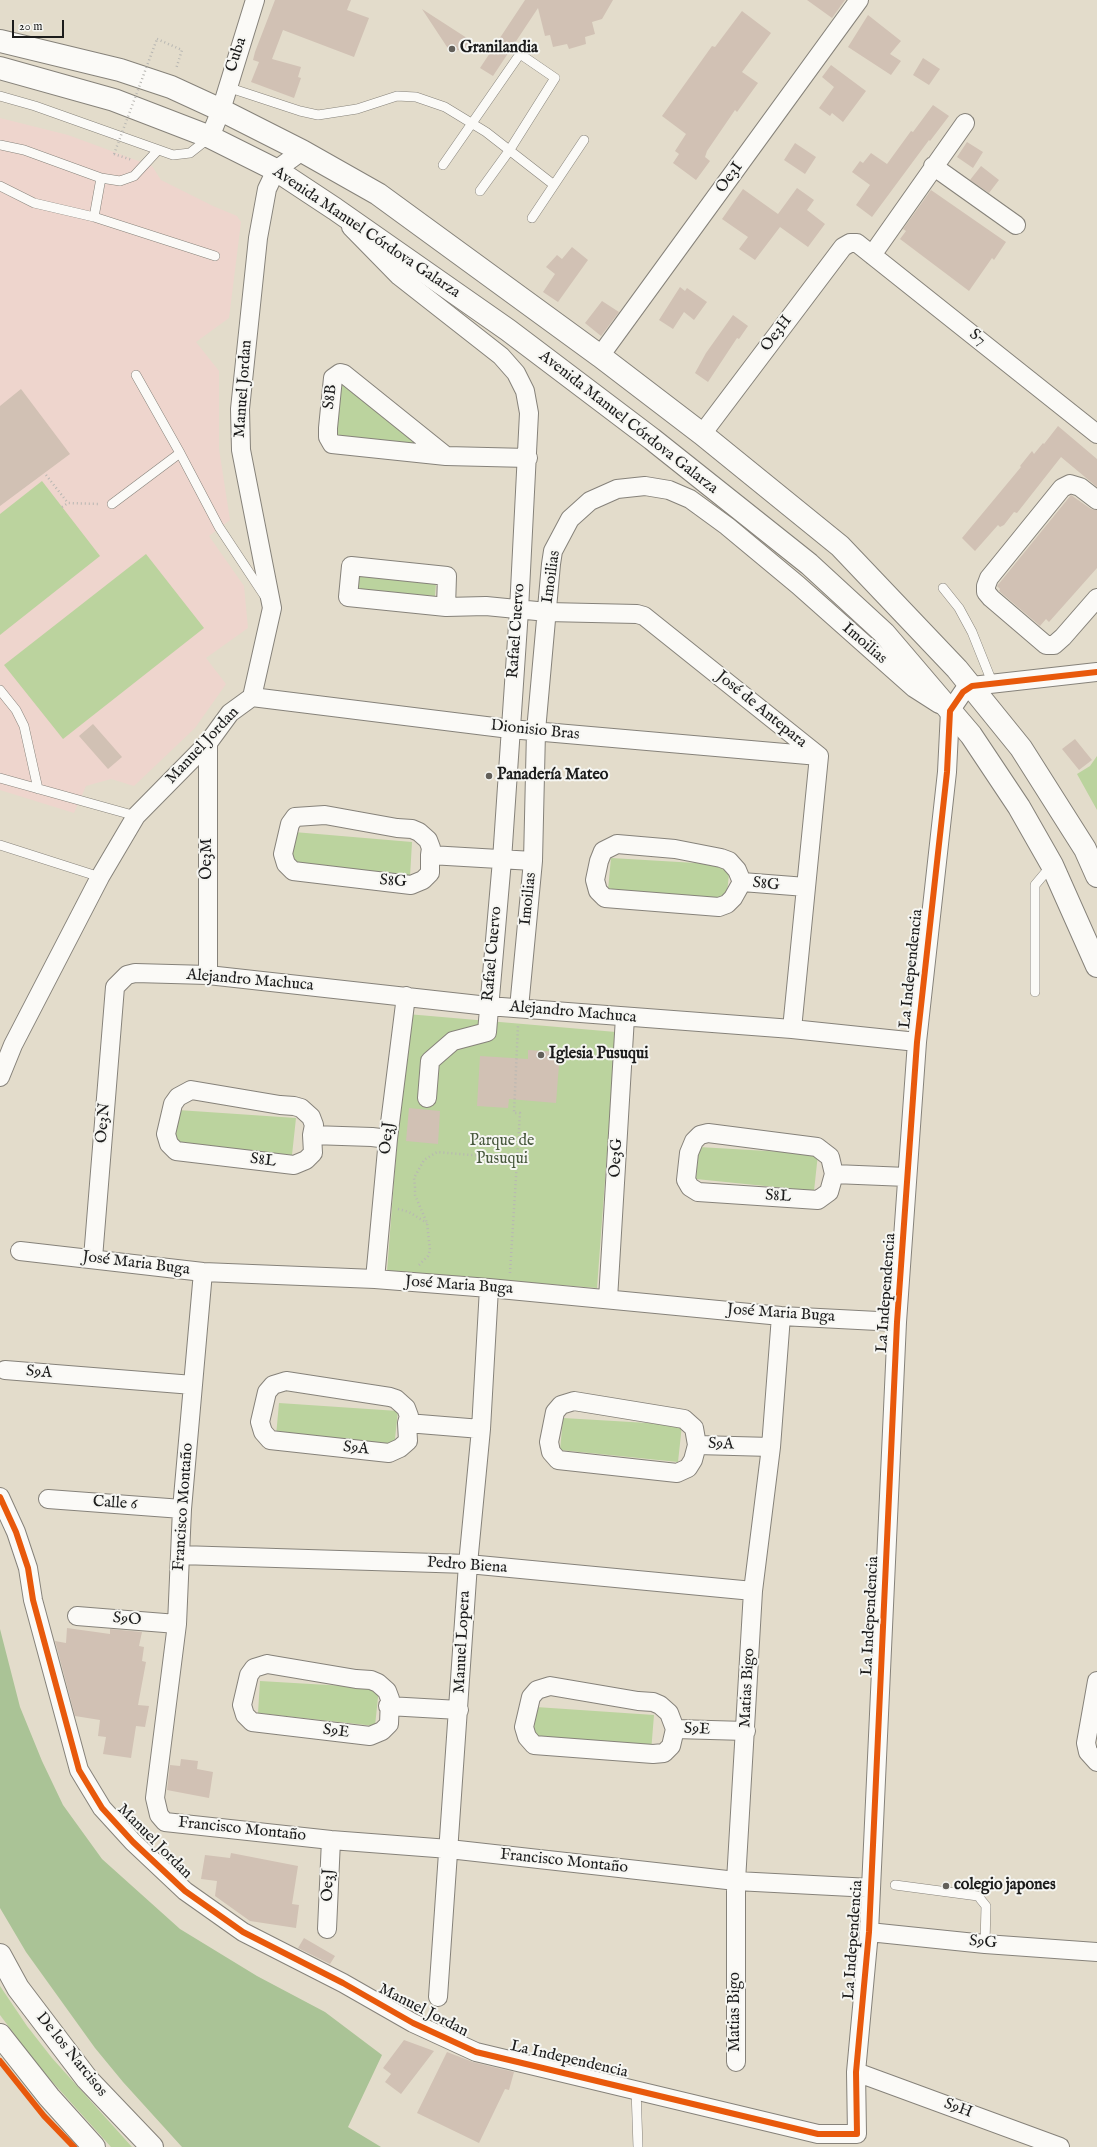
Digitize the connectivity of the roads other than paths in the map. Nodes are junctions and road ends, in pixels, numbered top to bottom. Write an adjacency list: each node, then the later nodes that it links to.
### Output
1 (255, 0): 5 (street, Cuba)
2 (859, 0): 30 (street, Oe3I)
3 (0, 41): 7 (main road, Avenida Manuel Córdova Galarza)
4 (0, 68): 10 (main road, Avenida Manuel Córdova Galarza)
5 (227, 87): 7 (street, Cuba); 9 (lane)
6 (0, 96): 13 (lane)
7 (221, 110): 10 (street); 14 (main road, Avenida Manuel Córdova Galarza)
8 (965, 122): 17 (street)
9 (473, 124): 15 (lane); 15 (lane); 16 (lane)
10 (210, 137): 13 (lane); 18 (main road, Avenida Manuel Córdova Galarza)
11 (584, 140): 20 (lane)
12 (0, 145): 19 (lane)
13 (158, 150): 19 (lane)
14 (302, 151): 18 (street); 30 (main road, Avenida Manuel Córdova Galarza)
15 (510, 151): 20 (lane); 22 (lane)
16 (443, 165)
17 (933, 166): 26 (street); 28 (street)
18 (276, 170): 23 (main road, Avenida Manuel Córdova Galarza); 42 (street, Manuel Jordan)
19 (101, 178): 24 (lane)
20 (554, 185): 25 (lane)
21 (0, 186): 24 (lane)
22 (480, 191)
23 (335, 209): 36 (street, Rafael Cuervo); 49 (main road, Avenida Manuel Córdova Galarza)
24 (94, 217): 29 (lane)
25 (532, 218)
26 (1016, 225)
27 (857, 243): 28 (street, S7); 32 (street, Oe3H)
28 (872, 255): 33 (street, S7)
29 (215, 256)
30 (600, 356): 32 (main road, Avenida Manuel Córdova Galarza)
31 (136, 375): 34 (lane)
32 (702, 434): 46 (main road, Avenida Manuel Córdova Galarza)
33 (1097, 434)
34 (180, 453): 38 (lane); 42 (lane)
35 (446, 456): 35 (street, S8B); 36 (street, S8B)
36 (528, 458): 43 (street, Rafael Cuervo)
37 (1097, 500): 40 (street)
38 (112, 504)
39 (943, 588): 46 (lane)
40 (1097, 598)
41 (446, 607): 41 (street, José de Antepara); 43 (street, José de Antepara)
42 (272, 608): 48 (street, Manuel Jordan)
43 (519, 610): 44 (street, José de Antepara); 50 (street, Rafael Cuervo)
44 (547, 612): 49 (street, Imoilias); 51 (street, Imoilias); 53 (street, José de Antepara)
45 (1097, 672): 46 (street)
46 (982, 684): 49 (street); 58 (main road, Avenida Manuel Córdova Galarza)
47 (0, 690): 55 (lane)
48 (252, 697): 50 (street, Dionisio Bras); 52 (street, Manuel Jordan)
49 (950, 711): 62 (main road, Avenida Manuel Córdova Galarza); 76 (street, La Independencia)
50 (510, 729): 51 (street, Dionisio Bras); 60 (street, Rafael Cuervo)
51 (536, 732): 53 (street, Dionisio Bras); 61 (street, Imoilias)
52 (208, 743): 56 (street, Manuel Jordan); 68 (street, Oe3M)
53 (819, 756): 66 (street, José de Antepara)
54 (0, 778): 55 (lane)
55 (38, 789): 56 (lane)
56 (136, 816): 64 (street, Manuel Jordan)
57 (0, 845): 64 (lane)
58 (1091, 850): 63 (main road, Avenida Manuel Córdova Galarza)
59 (430, 855): 59 (street, S8G); 60 (street)
60 (502, 860): 61 (street); 72 (street, Rafael Cuervo)
61 (533, 861): 73 (street, Imoilias)
62 (1052, 865): 67 (main road, Avenida Manuel Córdova Galarza); 70 (lane)
63 (1097, 876)
64 (100, 877): 77 (street, Manuel Jordan)
65 (742, 882): 65 (street, S8G); 66 (street, S8G)
66 (806, 887): 75 (street, José de Antepara)
67 (1097, 966)
68 (208, 975): 69 (street, Alejandro Machuca); 71 (street, Alejandro Machuca)
69 (115, 988): 84 (street, Oe3N)
70 (1035, 992)
71 (406, 996): 72 (street, Alejandro Machuca); 80 (street, Oe3J)
72 (488, 1006): 73 (street, Alejandro Machuca); 78 (street, Rafael Cuervo)
73 (519, 1008): 74 (street, Alejandro Machuca)
74 (625, 1017): 75 (street, Alejandro Machuca); 88 (street, Oe3G)
75 (792, 1029): 76 (street, Alejandro Machuca)
76 (916, 1042): 82 (street, La Independencia)
77 (0, 1076)
78 (427, 1098)
79 (312, 1135): 79 (street, S8L); 80 (street)
80 (388, 1139): 86 (street, Oe3J)
81 (834, 1174): 81 (street, S8L); 82 (street)
82 (907, 1177): 90 (street, La Independencia)
83 (20, 1251): 84 (street, José Maria Buga)
84 (93, 1258): 85 (street, José Maria Buga)
85 (203, 1272): 86 (street, José Maria Buga); 92 (street, Francisco Montaño)
86 (375, 1280): 87 (street, José Maria Buga)
87 (489, 1288): 88 (street, José Maria Buga); 94 (street, Manuel Lopera)
88 (608, 1299): 89 (street, José Maria Buga)
89 (781, 1316): 90 (street, José Maria Buga); 96 (street, Matias Bigo)
90 (897, 1322): 115 (street, La Independencia)
91 (5, 1370): 92 (street, S9A)
92 (193, 1385): 99 (street, Francisco Montaño)
93 (407, 1423): 93 (street, S9A); 94 (street)
94 (481, 1429): 101 (street, Manuel Lopera)
95 (697, 1445): 95 (street, S9A); 96 (street, S9A)
96 (771, 1447): 102 (street, Matias Bigo)
97 (0, 1497): 123 (street, Manuel Jordan)
98 (48, 1499): 99 (street, Calle 6)
99 (182, 1509): 100 (street, Francisco Montaño)
100 (180, 1554): 101 (street, Pedro Biena); 104 (street, Francisco Montaño)
101 (468, 1564): 102 (street, Pedro Biena); 107 (street, Manuel Lopera)
102 (753, 1591): 109 (street, Matias Bigo)
103 (78, 1616): 104 (street, S9O)
104 (178, 1624): 111 (street, Francisco Montaño)
105 (1097, 1681): 110 (street)
106 (388, 1706): 106 (street, S9E); 107 (street)
107 (459, 1710): 112 (street, Manuel Lopera)
108 (675, 1729): 108 (street, S9E); 109 (street, S9E)
109 (746, 1731): 113 (street, Matias Bigo)
110 (1097, 1762)
111 (331, 1840): 112 (street, Francisco Montaño); 116 (street, Oe3J)
112 (449, 1849): 113 (street, Francisco Montaño); 121 (street, Manuel Lopera)
113 (736, 1881): 115 (street, Francisco Montaño); 124 (street, Matias Bigo)
114 (895, 1885): 118 (lane)
115 (871, 1888): 117 (street, La Independencia)
116 (327, 1929)
117 (869, 1932): 118 (street, S9G); 125 (street, La Independencia)
118 (986, 1944): 119 (street, S9G)
119 (1097, 1952)
120 (0, 1955): 129 (main road, De los Narcisos)
121 (438, 1997)
122 (0, 2035): 128 (main road)
123 (476, 2052): 126 (street, La Independencia)
124 (736, 2062)
125 (856, 2072): 127 (street, La Independencia); 131 (street, S9H)
126 (636, 2089): 127 (street, La Independencia); 130 (lane)
127 (856, 2141)
128 (94, 2147)
129 (152, 2147)
130 (638, 2147)
131 (1060, 2147)

